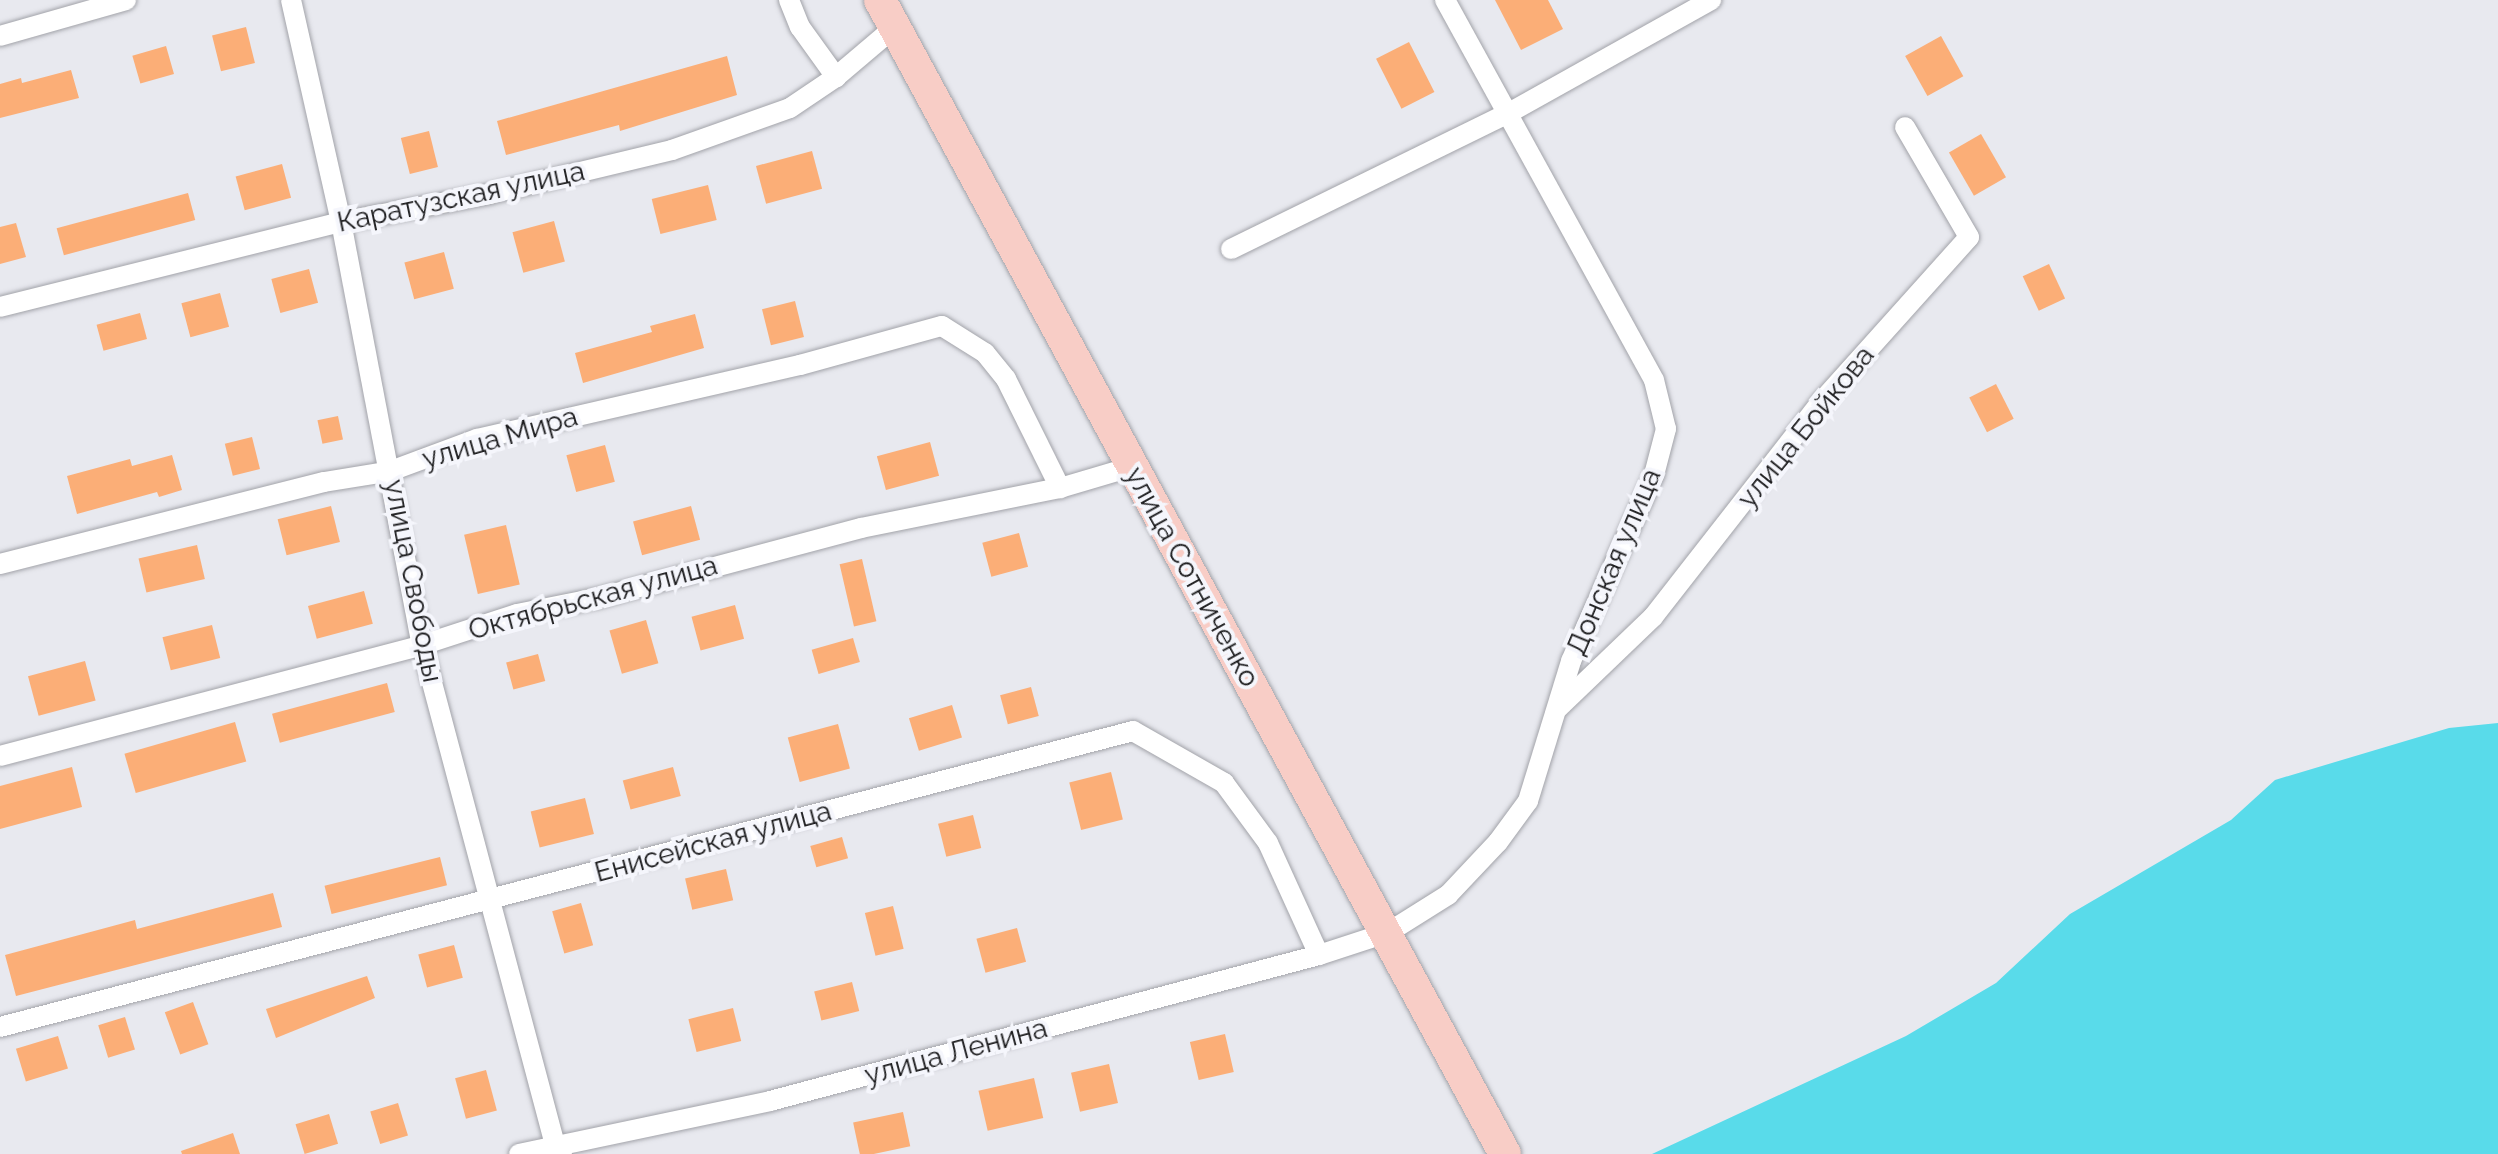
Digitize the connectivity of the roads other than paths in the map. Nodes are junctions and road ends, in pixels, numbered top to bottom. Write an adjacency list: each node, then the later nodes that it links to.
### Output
1 (126, 0): 7 (street)
2 (292, 0): 11 (street, улица Свободы)
3 (788, 0): 8 (street)
4 (1445, 0): 9 (street, Донская улица)
5 (1711, 0): 9 (street)
6 (887, 13): 8 (street, Каратузская улица); 14 (main road, улица Сотниченко)
7 (0, 36)
8 (836, 77): 11 (street, Каратузская улица)
9 (1507, 114): 12 (street); 19 (street, Донская улица)
10 (1905, 127): 19 (street, улица Бойкова)
11 (342, 222): 13 (street, Каратузская улица); 15 (street, улица Свободы)
12 (1232, 249)
13 (0, 307)
14 (1131, 467): 16 (street, Октябрьская улица); 22 (main road, улица Сотниченко)
15 (391, 471): 16 (street, улица Мира); 17 (street, улица Мира); 18 (street, улица Свободы)
16 (1060, 488): 18 (street, Октябрьская улица)
17 (0, 564)
18 (422, 645): 20 (street, Октябрьская улица); 21 (street, улица Свободы)
19 (1556, 709): 22 (street, Донская улица)
20 (0, 756)
21 (489, 902): 23 (street, Енисейская улица); 24 (street, Енисейская улица); 25 (street, улица Свободы)
22 (1389, 932): 23 (street, улица Ленина); 27 (main road, улица Сотниченко)
23 (1319, 955): 25 (street, улица Ленина)
24 (0, 1027)
25 (559, 1149): 26 (street, улица Ленина)
26 (519, 1154)
27 (1505, 1154)

